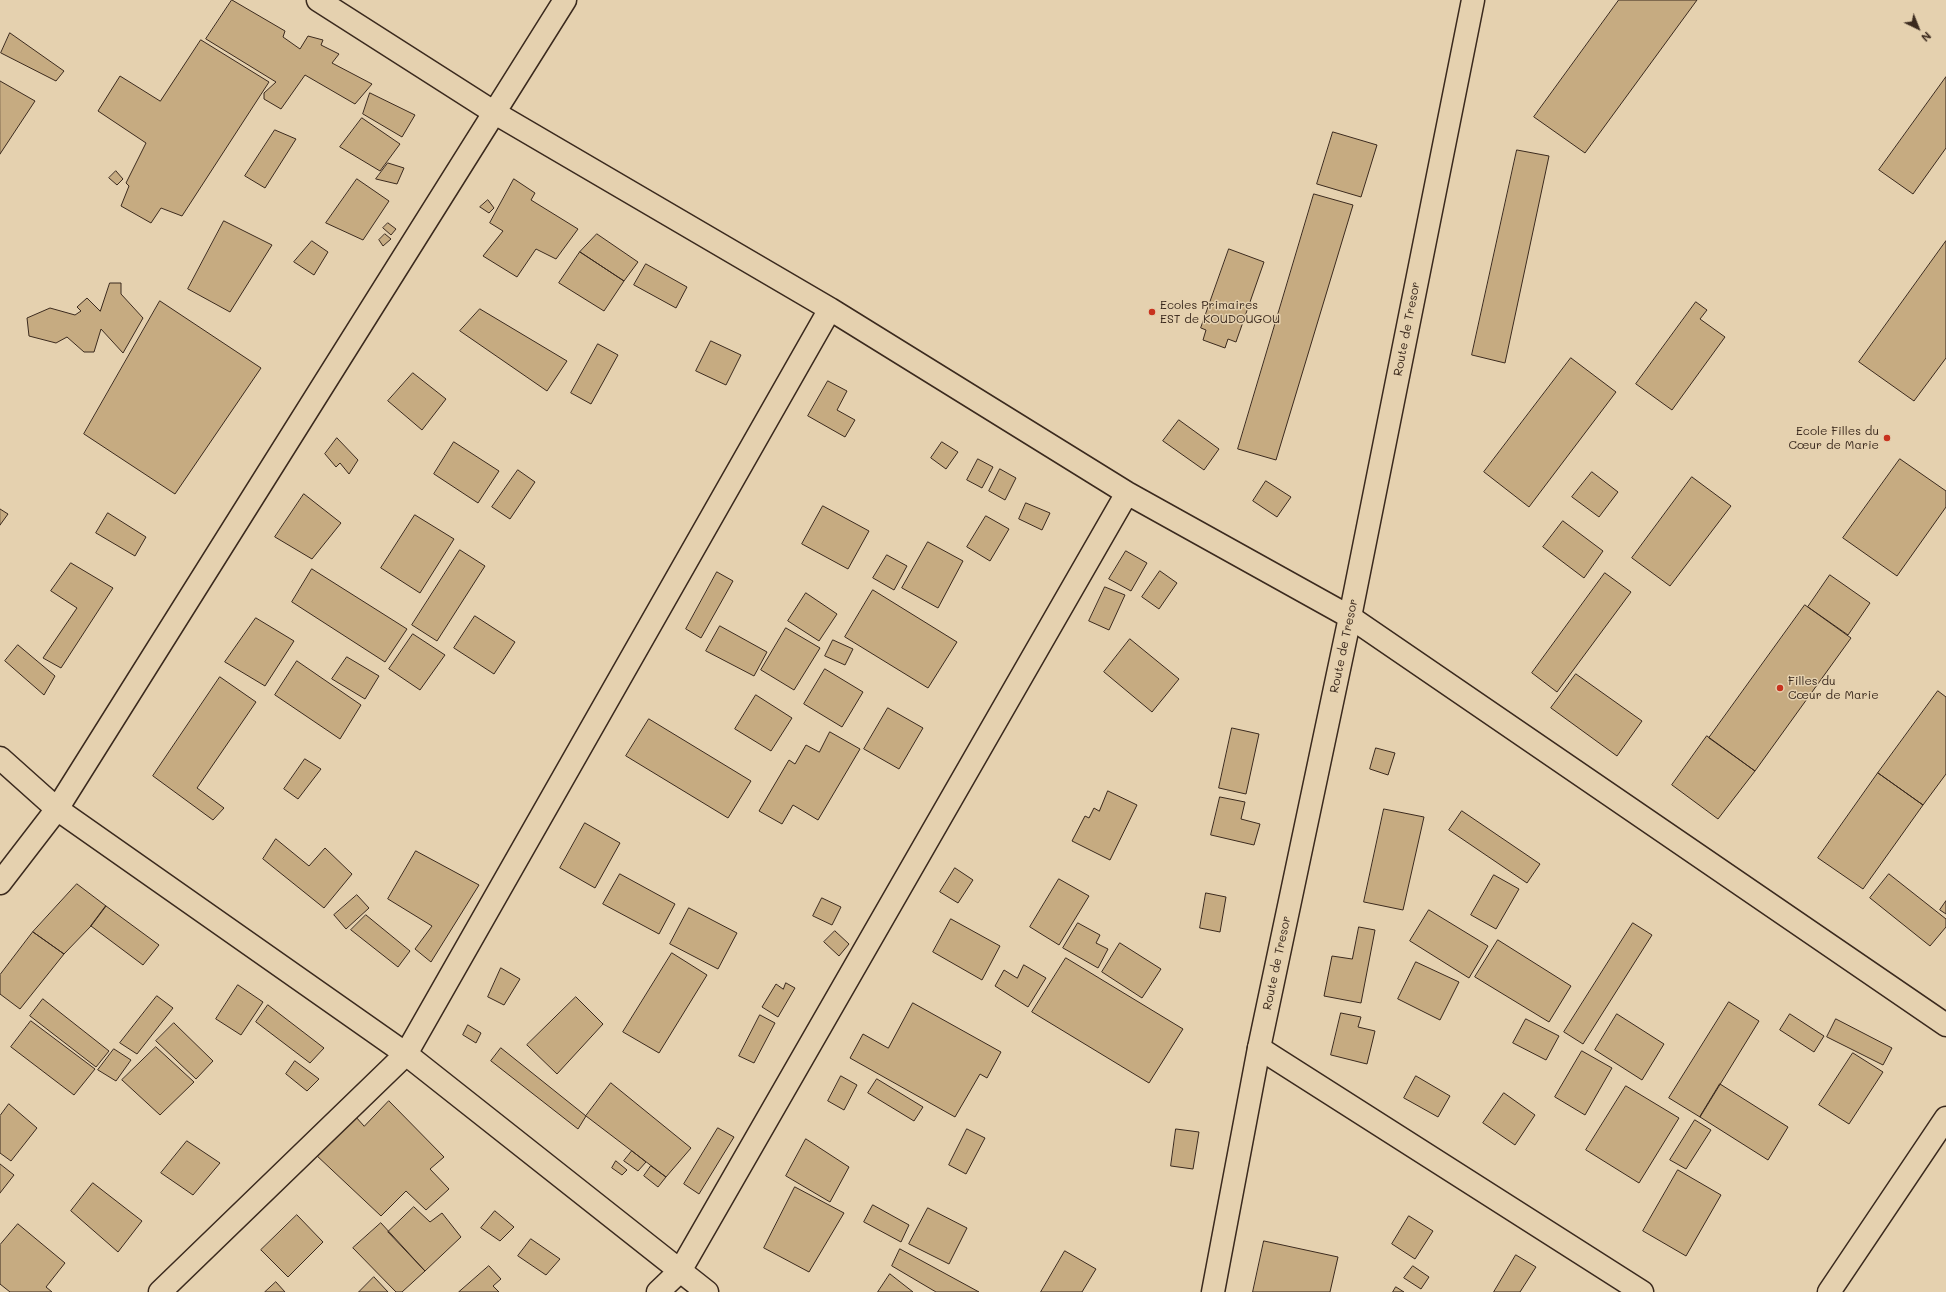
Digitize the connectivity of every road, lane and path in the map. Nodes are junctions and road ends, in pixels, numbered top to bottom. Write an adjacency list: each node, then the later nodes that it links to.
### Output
1 (318, 0): 4 (street)
2 (565, 0): 4 (street)
3 (1472, 0): 7 (street, Route de Tresor)
4 (494, 113): 5 (street); 9 (street)
5 (830, 309): 6 (street); 13 (street)
6 (1127, 493): 7 (street); 15 (street)
7 (1350, 617): 11 (street); 12 (street, Route de Tresor)
8 (0, 758): 9 (street)
9 (57, 809): 10 (street); 13 (street)
10 (0, 883)
11 (1946, 1025)
12 (1259, 1048): 16 (street); 20 (street, Route de Tresor)
13 (406, 1054): 15 (street); 17 (street)
14 (1946, 1118): 21 (street)
15 (680, 1271): 18 (street); 19 (street)
16 (1628, 1288)
17 (160, 1292)
18 (658, 1292)
19 (707, 1292)
20 (1213, 1292)
21 (1829, 1292)

